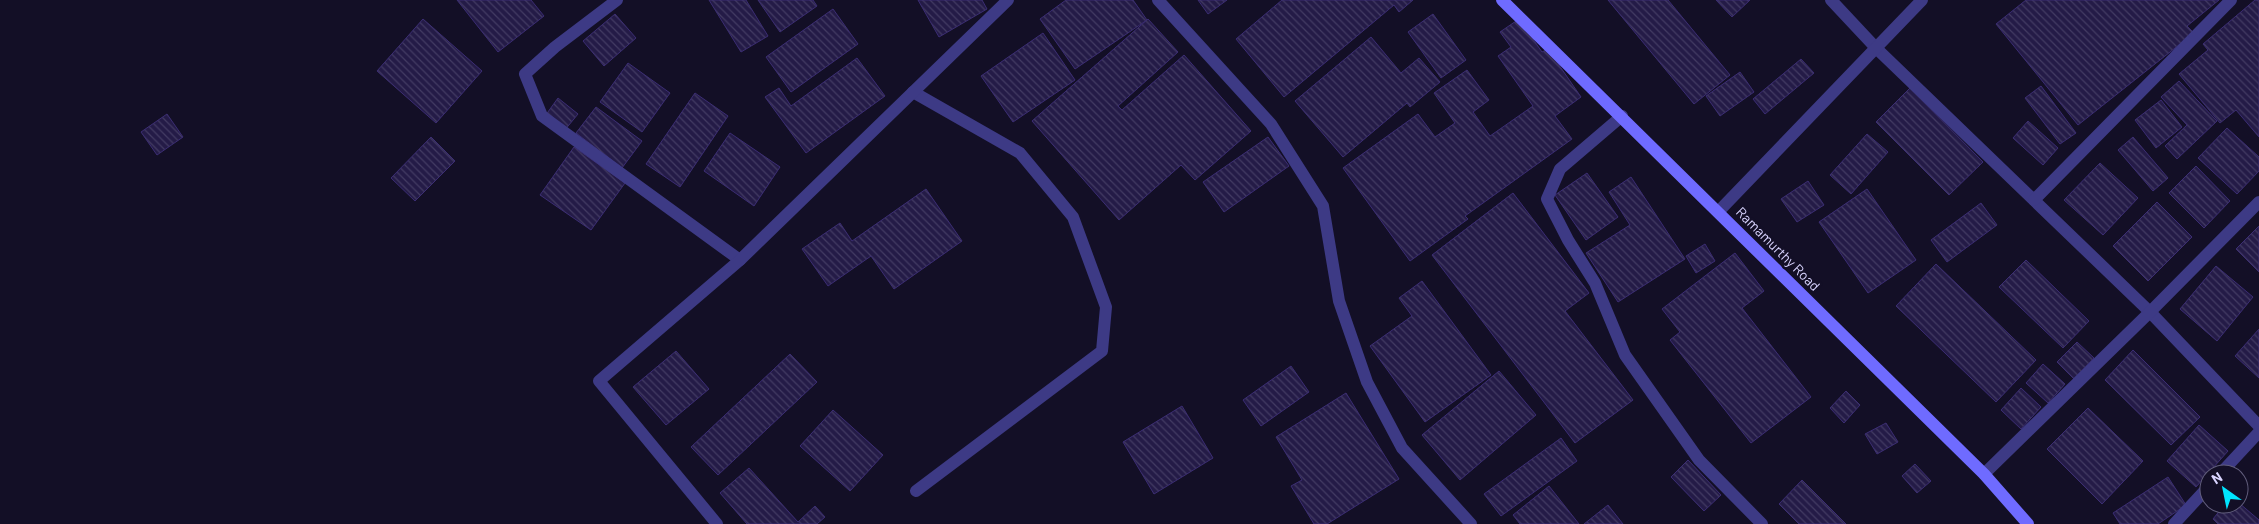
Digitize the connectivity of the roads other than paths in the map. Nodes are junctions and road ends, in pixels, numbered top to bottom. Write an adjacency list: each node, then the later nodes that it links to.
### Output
1 (617, 0): 14 (street)
2 (1008, 0): 9 (street)
3 (1158, 0): 23 (street)
4 (1502, 0): 10 (street, Ramamurthy Road)
5 (1831, 0): 8 (street)
6 (1922, 0): 8 (street)
7 (2231, 0): 11 (street)
8 (1876, 48): 11 (street); 13 (street)
9 (913, 92): 14 (street); 20 (street)
10 (1622, 116): 13 (street, Ramamurthy Road); 24 (street)
11 (2034, 200): 15 (street)
12 (2259, 202): 15 (street)
13 (1719, 211): 19 (street, Ramamurthy Road)
14 (740, 260): 22 (street)
15 (2150, 312): 16 (street); 19 (street)
16 (2259, 426)
17 (2259, 432): 18 (street)
18 (2229, 464)
19 (1984, 474): 25 (street, Ramamurthy Road)
20 (916, 491)
21 (2199, 497): 26 (street)
22 (717, 524)
23 (1471, 524)
24 (1762, 524)
25 (2028, 524)
26 (2174, 524)

